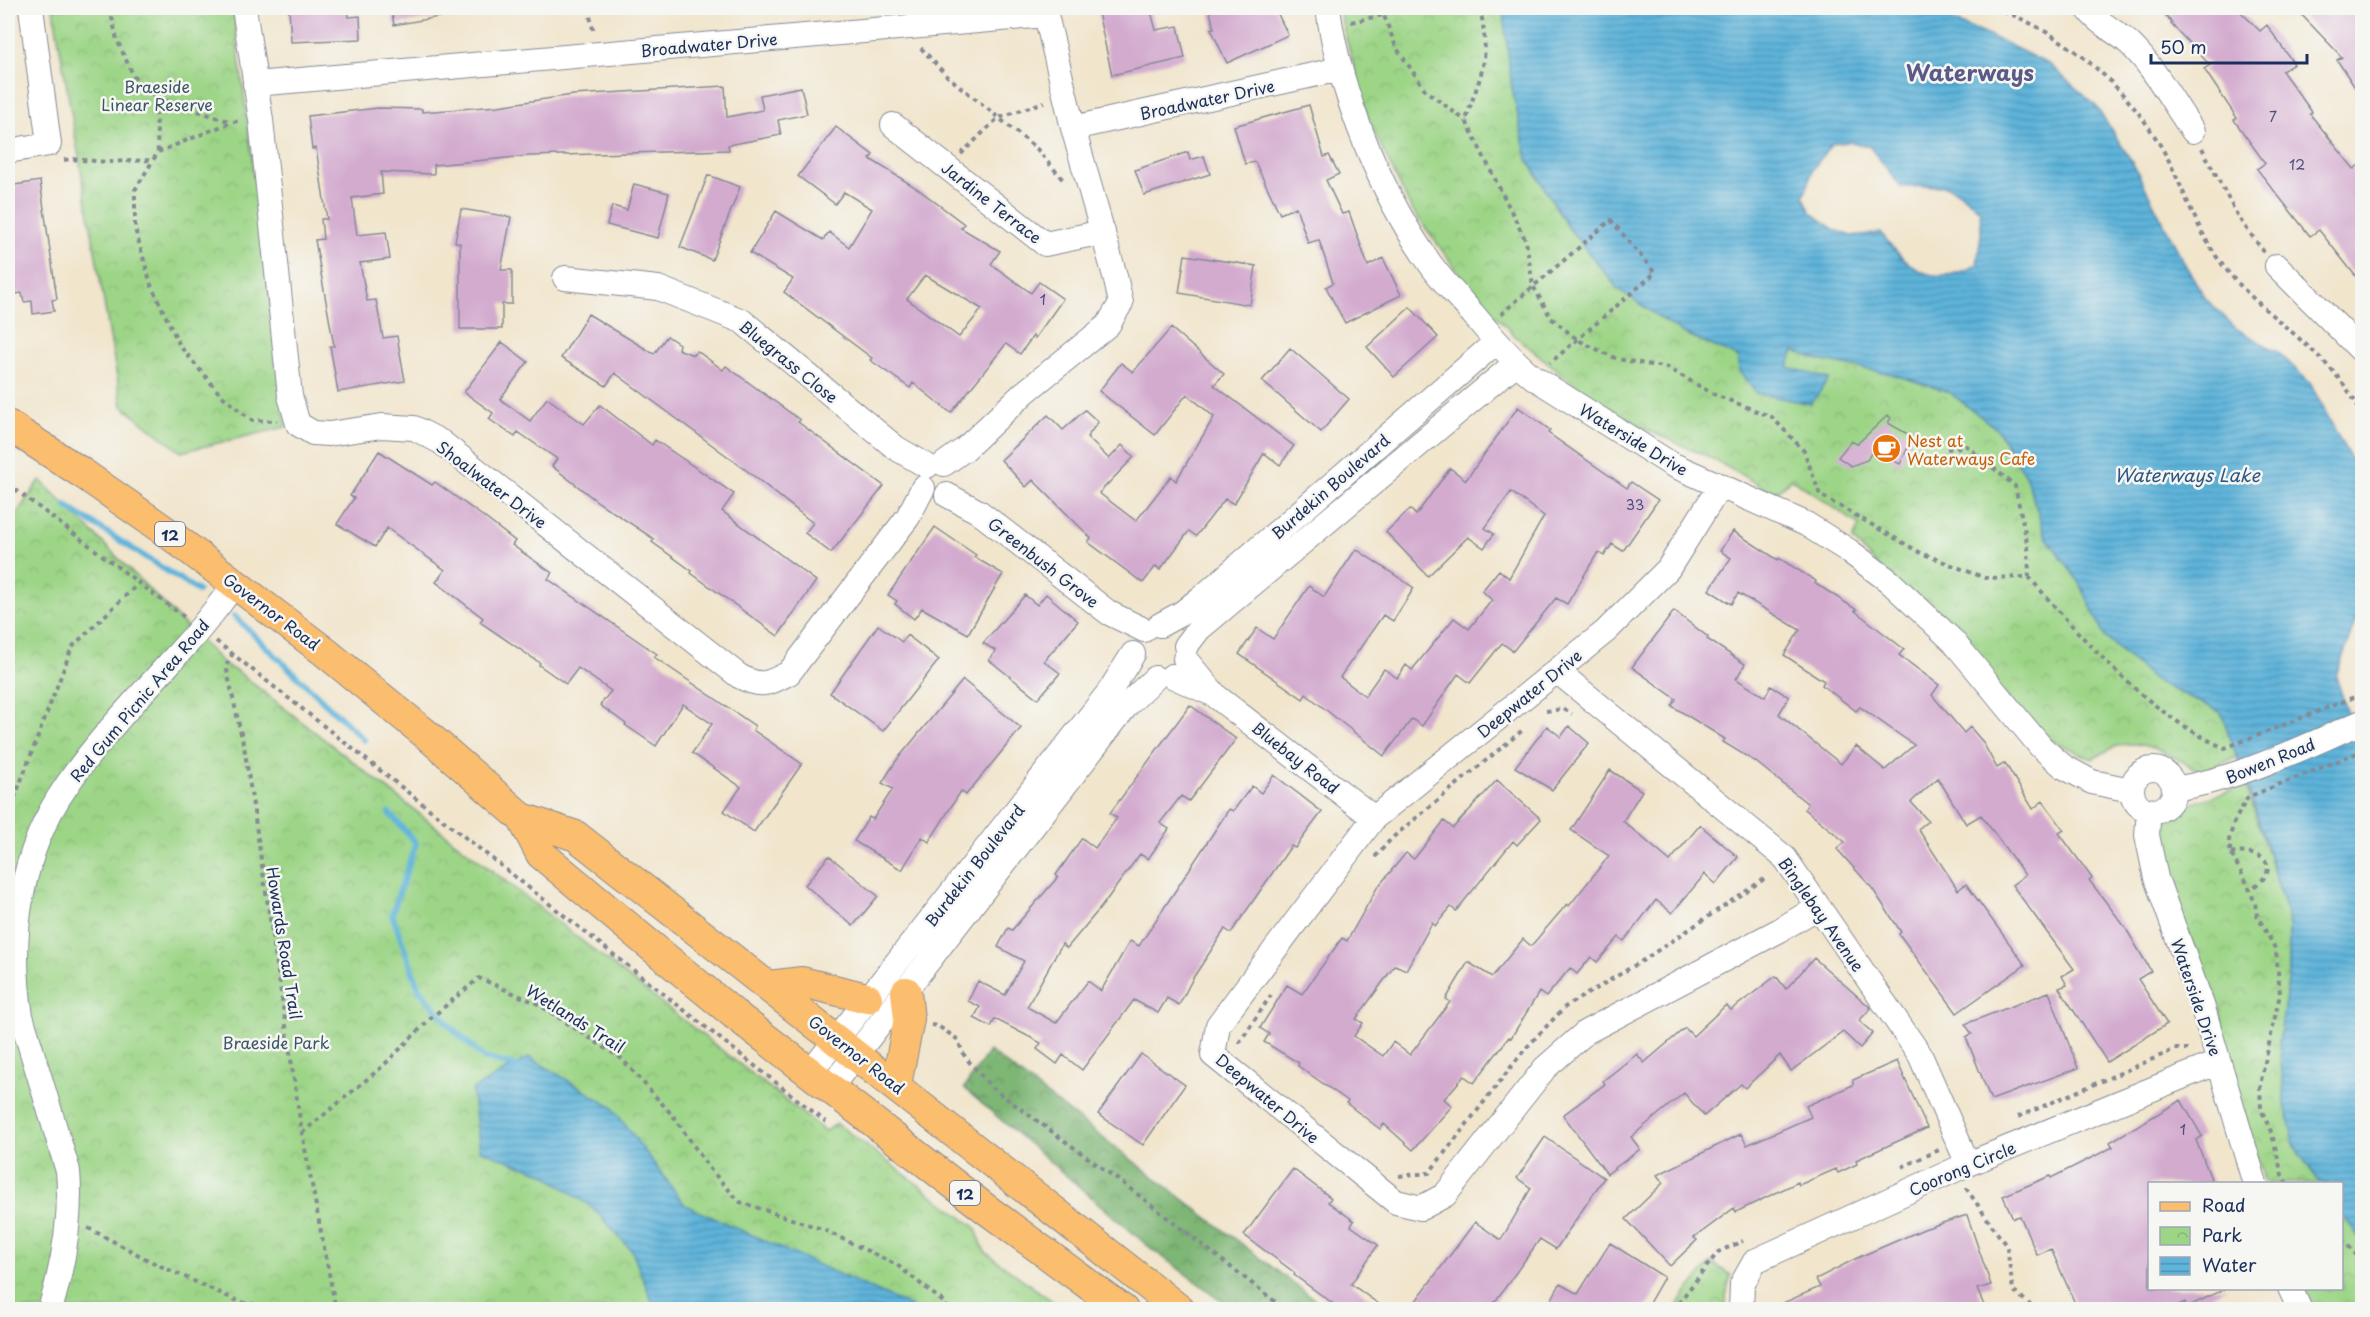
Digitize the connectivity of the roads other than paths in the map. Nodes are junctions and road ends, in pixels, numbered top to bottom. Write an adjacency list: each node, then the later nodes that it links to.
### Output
1 (31, 8): 11 (street)
2 (244, 8): 7 (street)
3 (2087, 8): 10 (street)
4 (1046, 11): 7 (street, Broadwater Drive); 9 (street, Broadwater Drive)
5 (1329, 17): 6 (street, Waterside Drive)
6 (1340, 69): 9 (street, Broadwater Drive); 15 (street, Waterside Drive)
7 (255, 84): 19 (street, Shoalwater Drive)
8 (892, 125): 12 (street, Jardine Terrace)
9 (1073, 128): 12 (street, Broadwater Drive)
10 (2193, 131)
11 (8, 151)
12 (1102, 232): 19 (street, Broadwater Drive)
13 (2277, 266): 16 (street)
14 (565, 278): 19 (street, Bluegrass Close)
15 (1490, 335): 17 (street, Waterside Drive); 22 (street, Burdekin Boulevard)
16 (2362, 351)
17 (1525, 370): 20 (street, Waterside Drive); 23 (street, Burdekin Boulevard)
18 (8, 425): 21 (main road, Governor Road / 12)
19 (938, 480): 22 (street, Greenbush Grove)
20 (1720, 486): 24 (street, Deepwater Drive); 27 (street, Waterside Drive)
21 (236, 584): 29 (main road, Governor Road / 12); 41 (street, Red Gum Picnic Area Road)
22 (1143, 639): 23 (street, Greenbush Grove); 23 (street); 34 (street, Burdekin Boulevard)
23 (1175, 665): 30 (street, Bluebay Road); 33 (street, Burdekin Boulevard)
24 (1557, 671): 30 (street, Deepwater Drive); 31 (street, Binglebay Avenue)
25 (2362, 722): 26 (street, Bowen Road)
26 (2174, 789): 27 (street); 28 (street)
27 (2131, 790): 28 (street)
28 (2149, 810): 36 (street, Waterside Drive)
29 (522, 818): 32 (main road, Governor Road / 12); 37 (main road, Governor Road / 12)
30 (1374, 818): 31 (street, Deepwater Drive)
31 (1818, 907): 39 (street, Binglebay Avenue)
32 (769, 986): 34 (main road); 35 (main road, Governor Road / 12)
33 (906, 992): 35 (street, Burdekin Boulevard); 38 (main road)
34 (867, 998): 35 (street, Burdekin Boulevard)
35 (846, 1046): 37 (street, Burdekin Boulevard); 38 (main road, Governor Road / 12)
36 (2219, 1062): 39 (street, Coorong Circle); 40 (street, Waterside Drive)
37 (820, 1080): 42 (main road, Governor Road / 12)
38 (896, 1085): 43 (main road, Governor Road / 12)
39 (1961, 1167): 44 (street, Coorong Circle)
40 (2254, 1182)
41 (50, 1310)
42 (1123, 1310)
43 (1180, 1310)
44 (1741, 1310)

